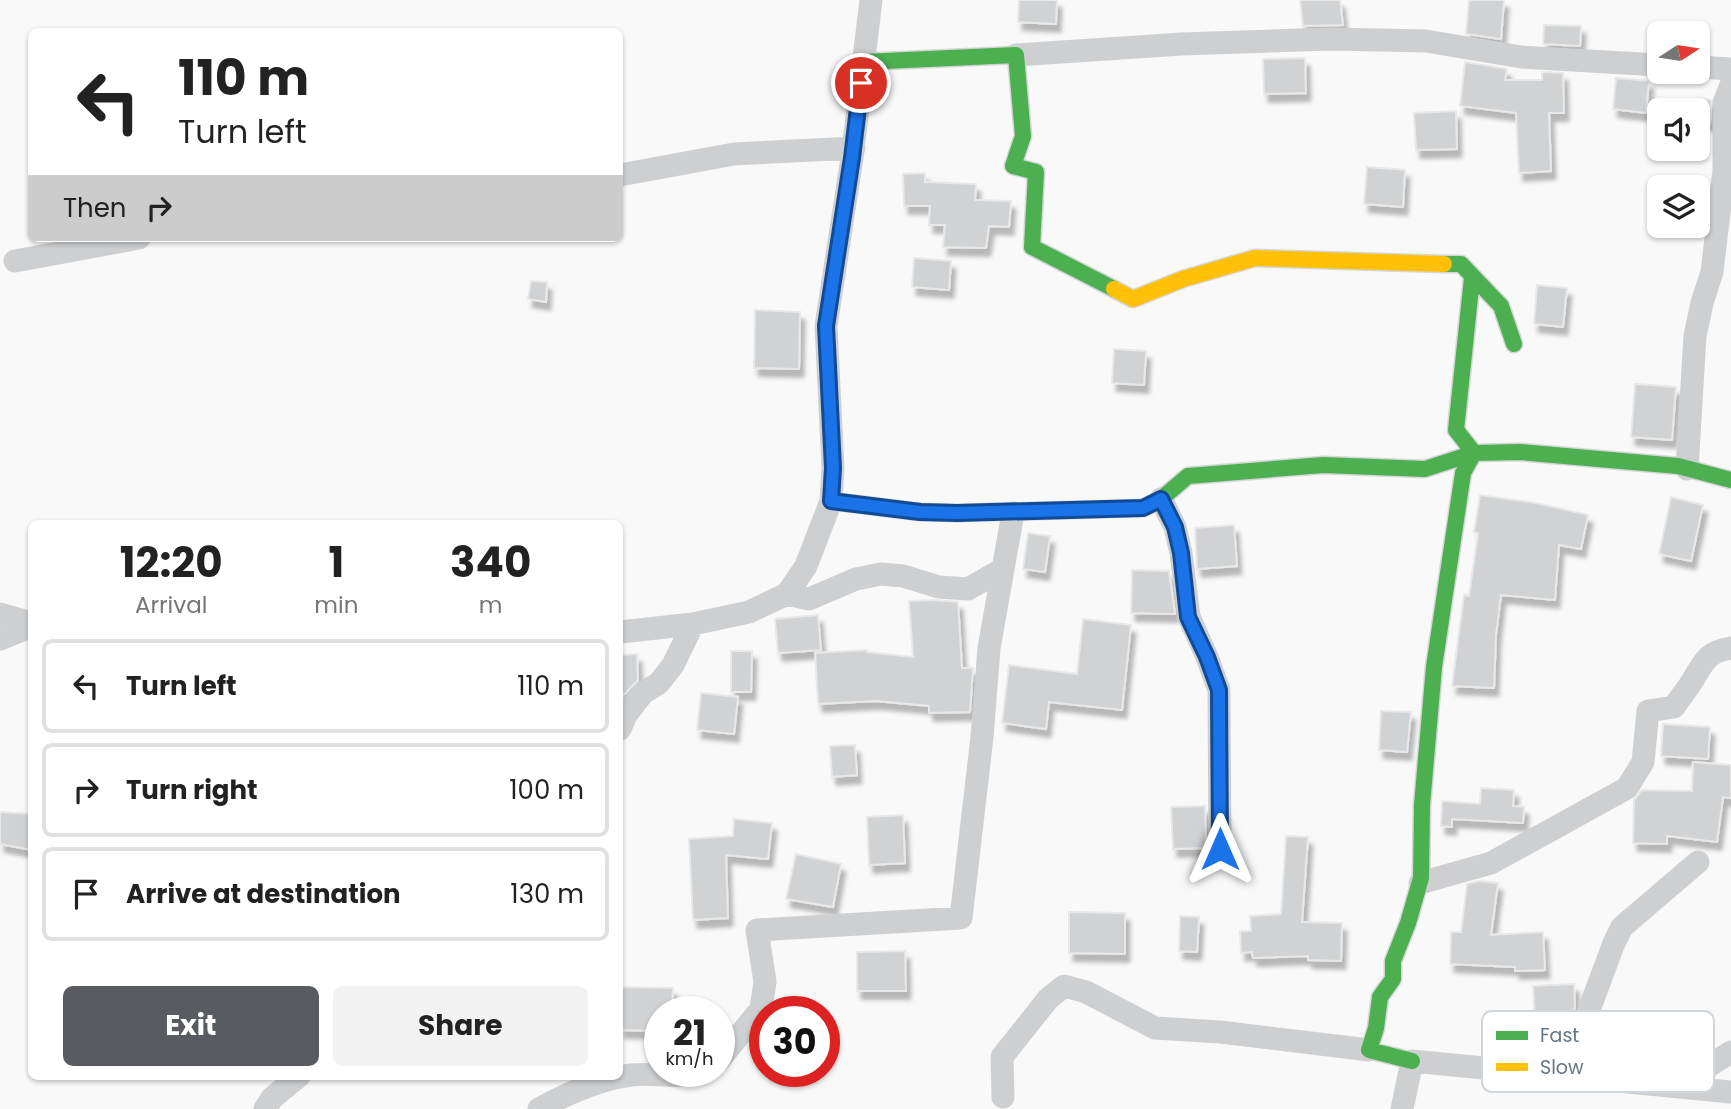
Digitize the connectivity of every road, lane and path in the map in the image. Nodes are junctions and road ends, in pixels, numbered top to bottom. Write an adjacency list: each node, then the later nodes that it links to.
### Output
1 (871, 0): 3 (street)
2 (1016, 55): 3 (street); 4 (street); 12 (street)
3 (863, 62): 8 (street)
4 (1647, 64)
5 (1710, 68): 6 (street)
6 (1731, 69)
7 (1731, 85): 15 (street)
8 (853, 148): 9 (street); 18 (street)
9 (623, 174)
10 (117, 242): 11 (street)
11 (15, 261)
12 (1472, 278): 13 (street); 14 (street)
13 (1514, 344)
14 (1474, 453): 15 (street); 17 (street); 32 (street)
15 (1687, 469): 16 (street)
16 (1731, 480)
17 (1161, 499): 19 (street); 30 (street)
18 (831, 501): 19 (street); 21 (street)
19 (1013, 513): 20 (street)
20 (1003, 569): 21 (street); 34 (street)
21 (788, 594): 24 (street)
22 (0, 614): 23 (street)
23 (28, 624)
24 (693, 624): 26 (street); 29 (street)
25 (28, 627): 27 (street)
26 (623, 632)
27 (0, 639)
28 (1731, 648): 32 (street)
29 (623, 722)
30 (1220, 849)
31 (1699, 862): 33 (street)
32 (1420, 883): 35 (street)
33 (1589, 1011)
34 (735, 1041)
35 (1369, 1050): 37 (street); 44 (street)
36 (1731, 1052): 38 (street)
37 (1412, 1061): 39 (street); 45 (street)
38 (1714, 1063)
39 (1482, 1068)
40 (644, 1075): 41 (street)
41 (623, 1077)
42 (294, 1080): 46 (street)
43 (610, 1080): 47 (street)
44 (1003, 1097)
45 (1405, 1104)
46 (265, 1109)
47 (539, 1109)

